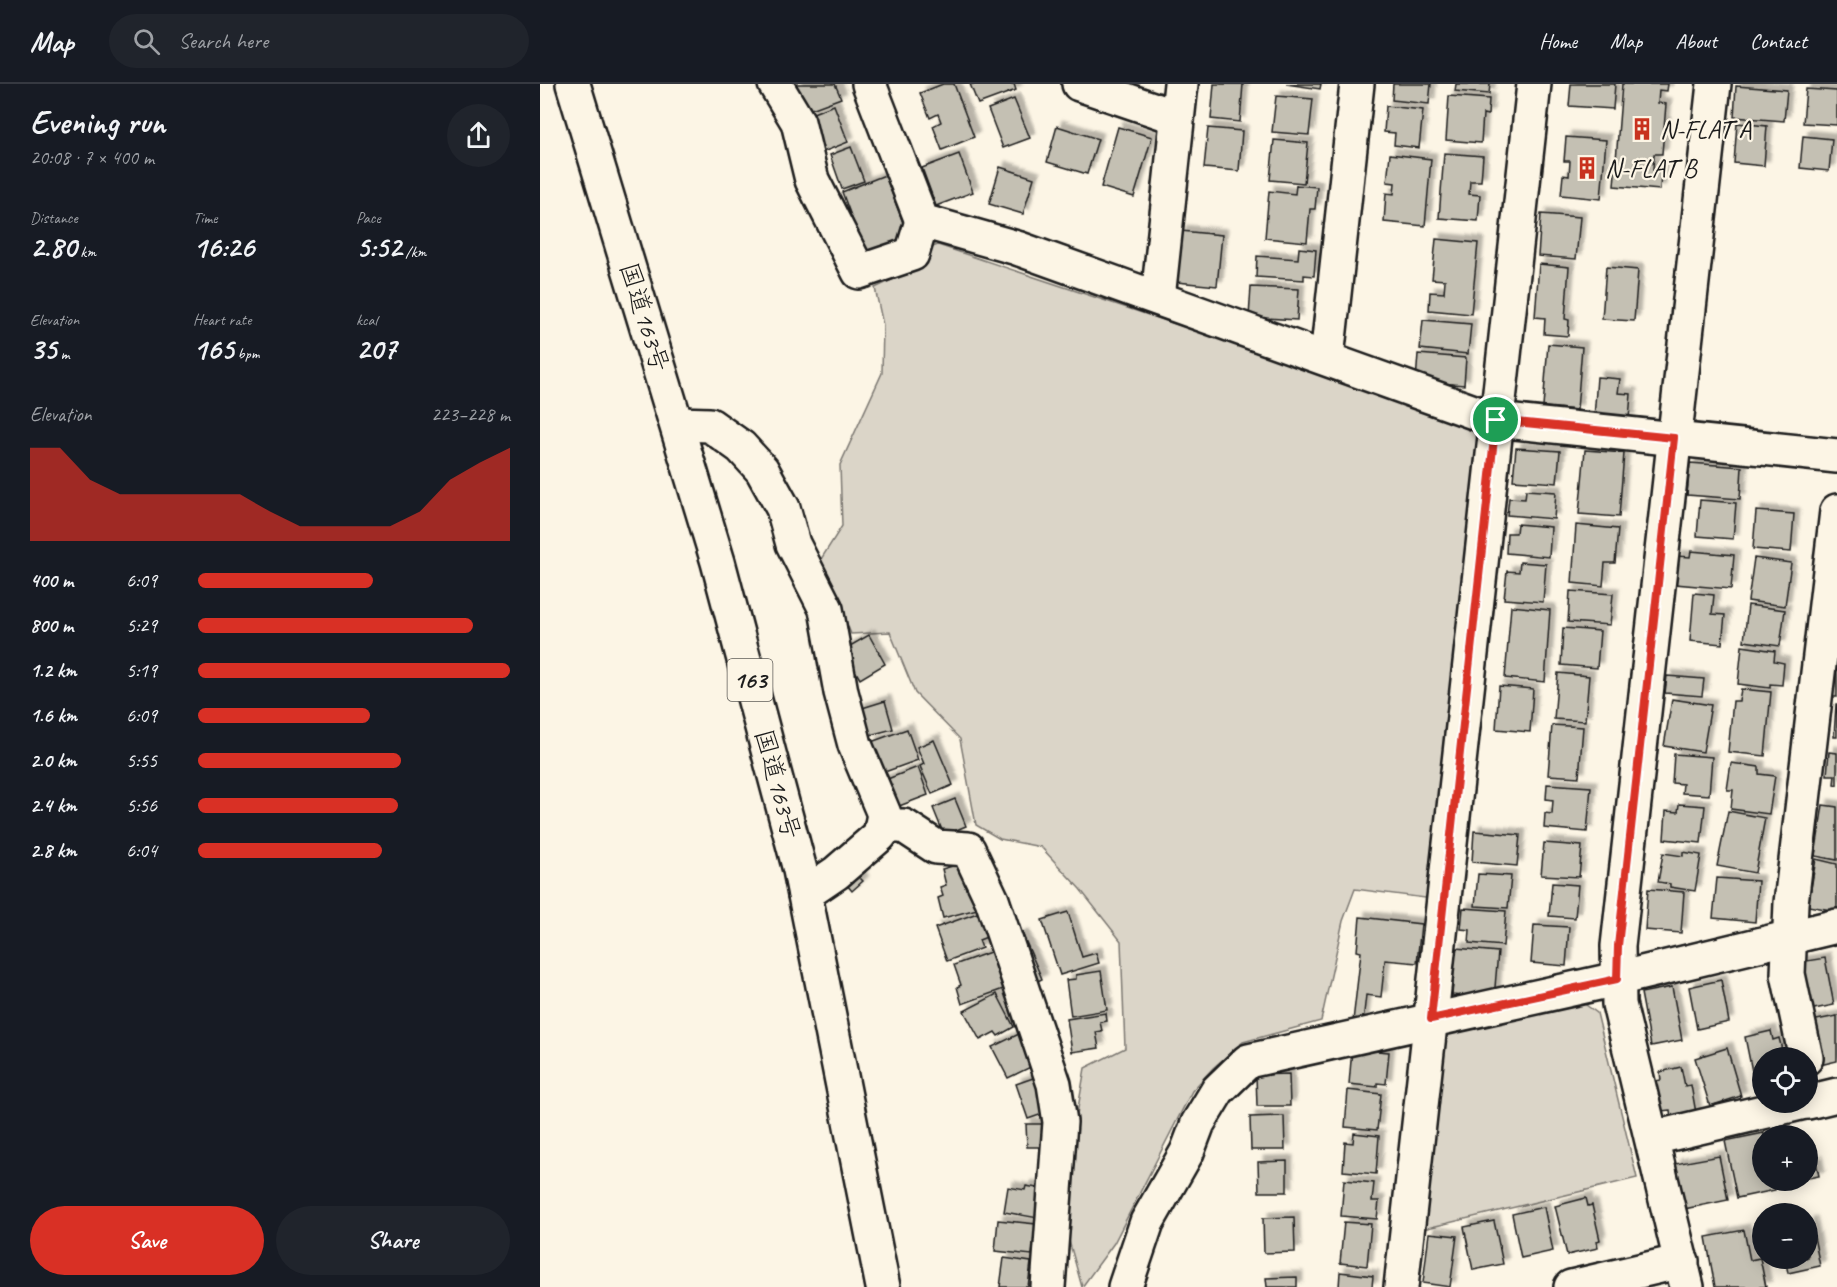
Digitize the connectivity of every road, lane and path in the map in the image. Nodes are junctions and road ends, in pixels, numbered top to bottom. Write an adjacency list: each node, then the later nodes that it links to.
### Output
1 (573, 84): 14 (main road, 国道163号 / 163)
2 (775, 84): 10 (main road)
3 (869, 84): 10 (main road)
4 (1079, 84): 9 (main road)
5 (1181, 84): 9 (main road)
6 (1357, 84): 12 (main road)
7 (1534, 84): 13 (main road)
8 (1714, 84): 15 (main road)
9 (1176, 117): 11 (main road)
10 (922, 221): 11 (main road)
11 (1158, 298): 12 (main road)
12 (1327, 358): 13 (main road)
13 (1496, 420): 15 (main road); 23 (main road)
14 (677, 424): 18 (main road); 19 (main road, 国道163号 / 163)
15 (1674, 438): 16 (main road); 22 (main road)
16 (1837, 456)
17 (1837, 511): 21 (main road)
18 (883, 826): 19 (main road); 29 (main road)
19 (805, 894): 28 (main road, 国道163号 / 163)
20 (1837, 926): 21 (main road)
21 (1790, 937): 22 (main road); 24 (main road)
22 (1617, 979): 23 (main road); 26 (main road)
23 (1431, 1019): 30 (main road); 31 (main road)
24 (1804, 1047)
25 (1760, 1113): 26 (main road)
26 (1653, 1138): 27 (main road)
27 (1685, 1274): 32 (main road)
28 (883, 1287)
29 (1048, 1287)
30 (1125, 1287)
31 (1401, 1287)
32 (1571, 1287)

